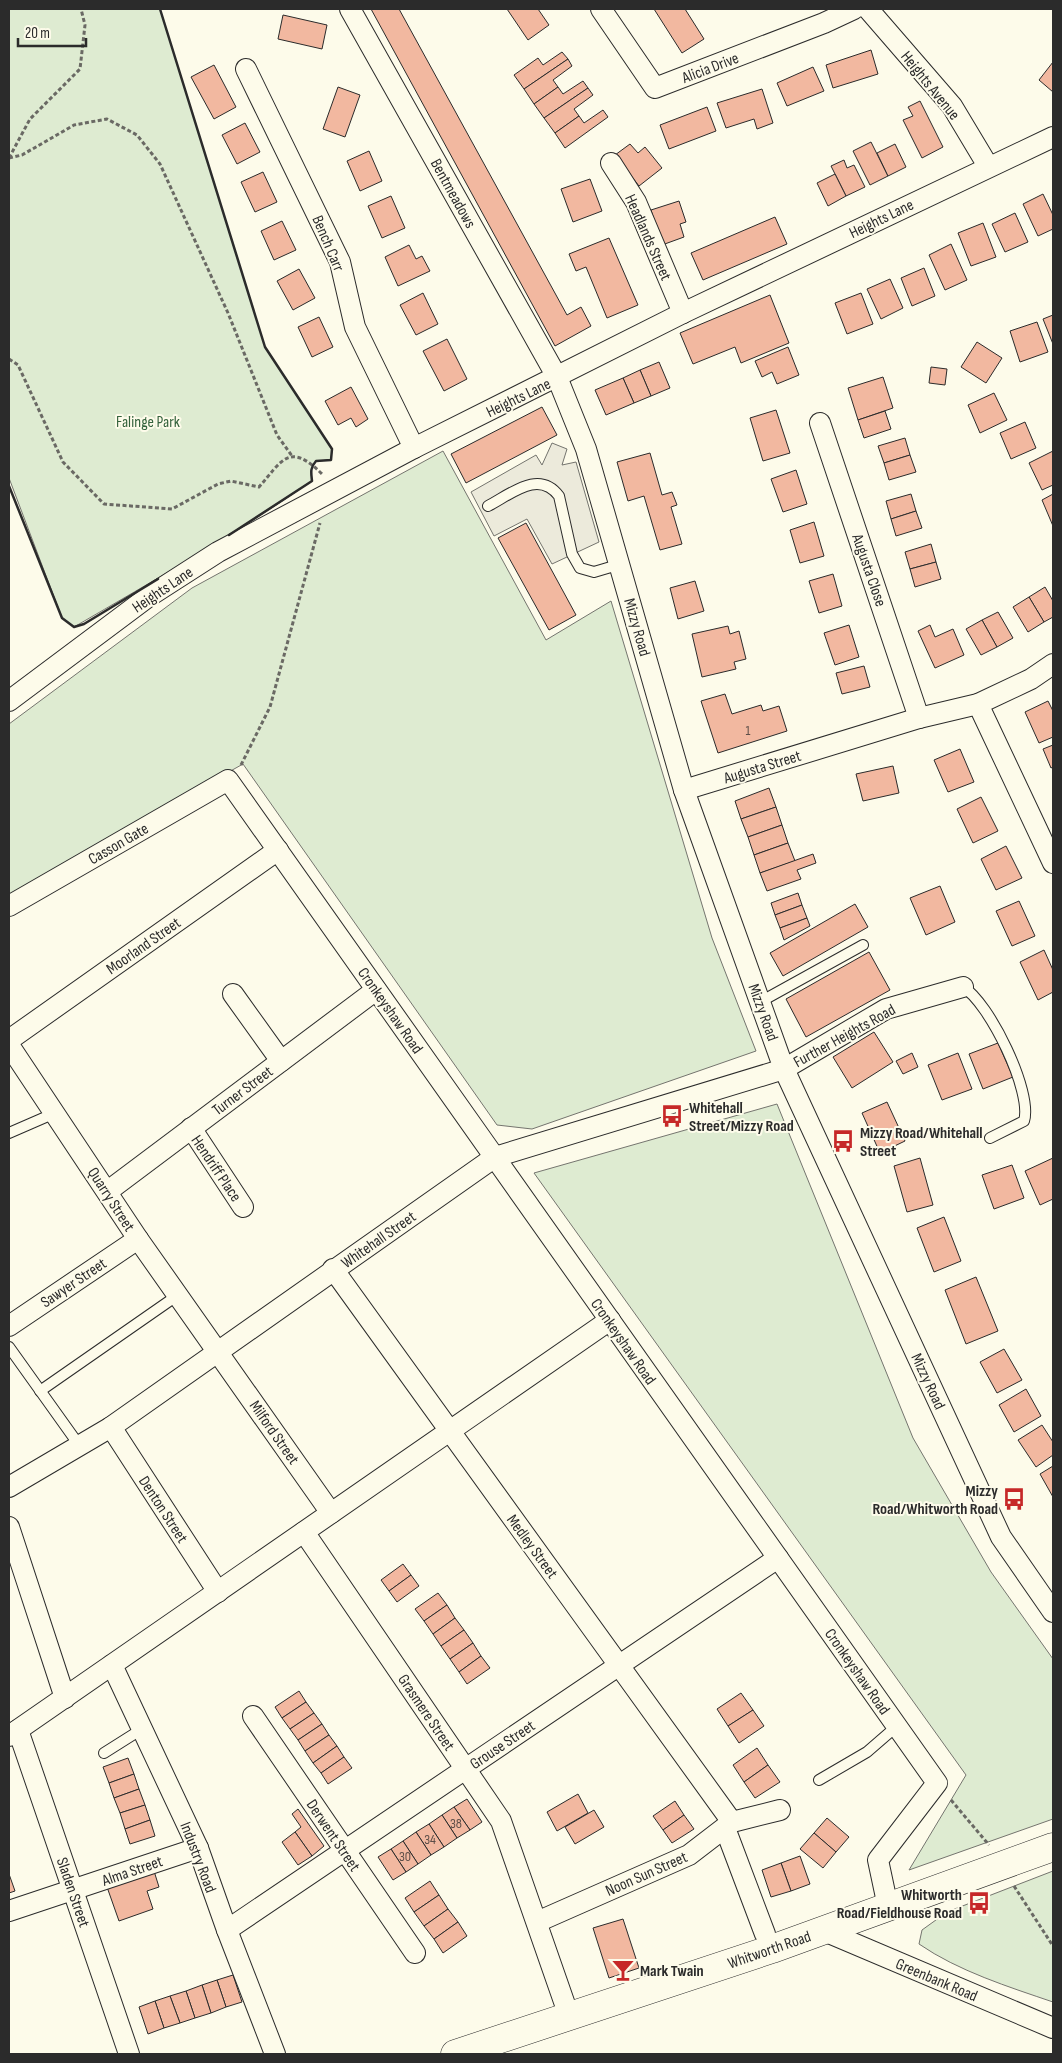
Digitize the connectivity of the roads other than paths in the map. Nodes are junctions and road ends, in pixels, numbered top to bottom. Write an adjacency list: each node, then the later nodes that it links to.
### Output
1 (350, 9): 10 (street, Bentmeadows)
2 (601, 9): 3 (street, Alicia Drive)
3 (854, 9)
4 (868, 9): 8 (street, Heights Avenue)
5 (246, 69): 12 (street, Bench Carr)
6 (1053, 137): 8 (street, Heights Lane)
7 (610, 163): 9 (street, Headlands Street)
8 (988, 166): 9 (street, Heights Lane)
9 (683, 313): 10 (street, Heights Lane)
10 (557, 378): 12 (street, Heights Lane); 14 (street, Mizzy Road)
11 (820, 423): 18 (street, Augusta Close)
12 (414, 448): 16 (street, Heights Lane)
13 (488, 506): 14 (lane)
14 (621, 564): 20 (street, Mizzy Road)
15 (1053, 664): 17 (street)
16 (9, 701)
17 (978, 704): 18 (street); 22 (street)
18 (919, 718): 20 (street, Augusta Street)
19 (228, 780): 21 (street, Cronkeyshaw Road); 23 (street, Casson Gate)
20 (684, 790): 28 (street, Mizzy Road)
21 (278, 850): 26 (street, Cronkeyshaw Road); 29 (street, Moorland Street)
22 (1053, 862)
23 (9, 906)
24 (863, 945): 28 (lane)
25 (963, 987): 32 (street, Further Heights Road); 36 (lane)
26 (376, 990): 31 (street, Turner Street); 37 (street, Cronkeyshaw Road)
27 (233, 994): 31 (street)
28 (760, 1002): 32 (street, Mizzy Road)
29 (9, 1040)
30 (9, 1045): 33 (street, Quarry Street)
31 (280, 1061): 34 (street, Turner Street)
32 (784, 1069): 37 (street, Whitehall Street); 57 (street, Mizzy Road)
33 (55, 1113): 35 (lane); 38 (street, Quarry Street)
34 (191, 1128): 38 (street, Turner Street); 39 (street, Hendriff Place)
35 (9, 1133)
36 (990, 1138)
37 (495, 1157): 41 (street, Whitehall Street); 43 (street, Cronkeyshaw Road)
38 (108, 1191): 40 (street, Quarry Street)
39 (243, 1207)
40 (138, 1238): 42 (street, Quarry Street); 44 (street, Sawyer Street)
41 (333, 1269): 46 (street, Whitehall Street); 49 (street, Medley Street)
42 (178, 1295): 46 (street, Quarry Street); 47 (lane)
43 (610, 1320): 49 (street); 55 (street, Cronkeyshaw Road)
44 (9, 1326)
45 (9, 1347): 47 (lane)
46 (218, 1352): 48 (street, Whitehall Street); 52 (street, Milford Street)
47 (40, 1390): 50 (lane)
48 (111, 1427): 50 (street, Whitehall Street); 56 (street, Denton Street)
49 (450, 1431): 52 (street); 59 (street, Medley Street)
50 (79, 1446): 51 (street, Whitehall Street)
51 (9, 1487)
52 (331, 1513): 54 (street)
53 (9, 1527): 60 (street)
54 (304, 1532): 56 (street); 66 (street, Grasmere Street)
55 (778, 1558): 59 (street, Grouse Street); 62 (street, Cronkeyshaw Road)
56 (218, 1592): 58 (street)
57 (1053, 1612)
58 (112, 1665): 60 (street); 63 (street, Industry Road)
59 (619, 1665): 66 (street, Grouse Street); 69 (street, Medley Street)
60 (65, 1698): 64 (street)
61 (252, 1716): 72 (street, Derwent Street)
62 (897, 1726): 67 (lane); 74 (street, Cronkeyshaw Road)
63 (142, 1729): 65 (lane); 71 (street, Industry Road)
64 (14, 1733): 73 (street, Sladen Street)
65 (104, 1753)
66 (466, 1769): 72 (street, Grouse Street); 76 (street, Grasmere Street)
67 (819, 1780)
68 (780, 1810): 69 (street, Noon Sun Street)
69 (728, 1825): 76 (street, Noon Sun Street); 79 (street, Medley Street)
70 (1053, 1847): 74 (main road, Whitworth Road)
71 (198, 1848): 73 (street, Alma Street); 77 (street, Industry Road)
72 (344, 1851): 77 (street, Grouse Street); 80 (street, Derwent Street)
73 (74, 1890): 75 (street, Alma Street); 83 (street, Sladen Street)
74 (888, 1907): 78 (main road, Whitworth Road)
75 (9, 1911)
76 (537, 1922): 81 (street, Grasmere Street)
77 (226, 1930): 84 (street, Industry Road)
78 (822, 1930): 81 (main road, Whitworth Road); 82 (street, Greenbank Road)
79 (765, 1934)
80 (415, 1953)
81 (569, 2016): 85 (main road, Whitworth Road)
82 (1053, 2028)
83 (129, 2054)
84 (275, 2054)
85 (455, 2054)

